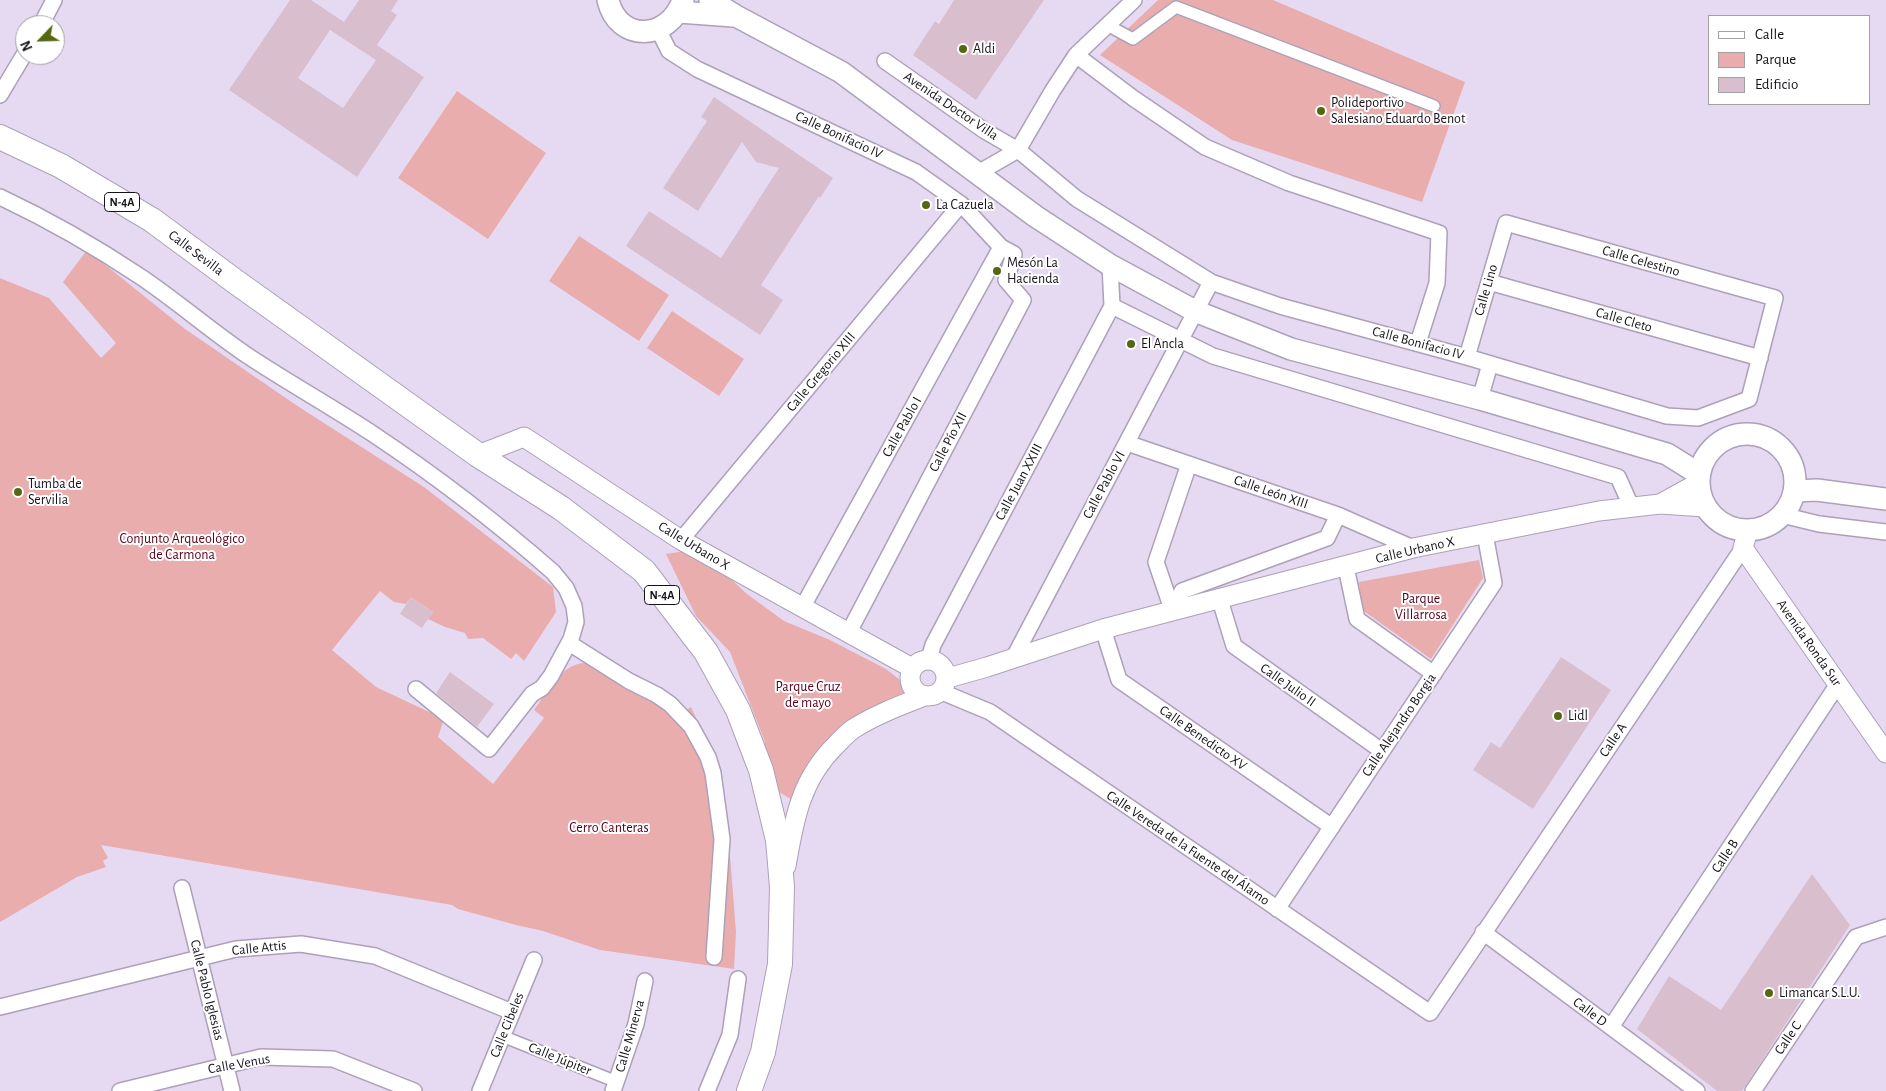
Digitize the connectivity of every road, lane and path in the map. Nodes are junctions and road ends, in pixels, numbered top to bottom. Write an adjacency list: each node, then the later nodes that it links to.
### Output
1 (54, 0): 6 (street)
2 (608, 0): 9 (main road)
3 (710, 0): 7 (main road)
4 (1134, 0): 8 (street)
5 (681, 6): 7 (main road); 9 (main road)
6 (46, 15)
7 (736, 16): 18 (main road)
8 (1107, 25): 10 (street); 14 (street)
9 (658, 29): 20 (street, Calle Bonifacio IV)
10 (1076, 55): 16 (street); 31 (street)
11 (886, 60): 16 (street, Avenida Doctor Villa)
12 (18, 65): 13 (street)
13 (0, 95)
14 (1434, 106)
15 (0, 137): 24 (highway, Calle Sevilla / N-4A)
16 (1018, 150): 18 (street); 25 (street, Calle Bonifacio IV)
17 (0, 154): 24 (highway, Calle Sevilla / N-4A)
18 (978, 173): 23 (main road)
19 (0, 197): 60 (street)
20 (961, 204): 22 (street, Calle Bonifacio IV); 52 (street, Calle Gregorio XIII)
21 (1506, 223): 26 (street, Calle Lino); 27 (street, Calle Celestino)
22 (1008, 250): 56 (street, Calle Pablo I); 59 (street, Calle Pío XII)
23 (1110, 265): 28 (street); 29 (main road)
24 (236, 282): 39 (highway, N-4A)
25 (1211, 282): 29 (street, Calle Pablo VI); 31 (street, Calle Bonifacio IV)
26 (1489, 282): 32 (street, Calle Lino); 33 (street, Calle Cleto)
27 (1775, 298): 33 (street, Calle Bonifacio IV)
28 (1112, 306): 30 (street); 62 (street, Calle Juan XXIII)
29 (1195, 311): 30 (street, Calle Pablo VI); 35 (main road)
30 (1180, 340): 36 (street, Calle Pablo VI); 46 (street)
31 (1418, 343): 32 (street, Calle Bonifacio IV)
32 (1467, 357): 34 (street, Calle Bonifacio IV)
33 (1760, 358): 34 (street, Calle Bonifacio IV)
34 (1490, 364): 35 (street)
35 (1480, 399): 38 (main road)
36 (1127, 443): 40 (street, Calle León XIII); 61 (street, Calle Pablo VI)
37 (1713, 447): 38 (main road); 41 (main road); 42 (main road)
38 (1667, 454): 41 (main road)
39 (478, 455): 52 (street, Calle Urbano X); 71 (highway, N-4A)
40 (1189, 464): 47 (street, Calle León XIII); 57 (street)
41 (1699, 479): 44 (street); 45 (main road)
42 (1794, 491): 43 (main road); 48 (main road)
43 (1886, 499)
44 (1660, 504): 45 (street); 46 (street, Calle Urbano X)
45 (1705, 507): 51 (main road)
46 (1632, 508): 50 (street, Calle Urbano X)
47 (1338, 515): 53 (street, Calle León XIII); 57 (street)
48 (1782, 515): 49 (street); 51 (main road)
49 (1886, 532)
50 (1485, 534): 53 (street, Calle Urbano X); 63 (street, Calle Alejandro Borgia)
51 (1745, 539): 64 (street, Avenida Ronda Sur); 75 (street, Calle A)
52 (681, 540): 56 (street, Calle Urbano X)
53 (1414, 548): 54 (street, Calle Urbano X)
54 (1346, 567): 55 (street, Calle Urbano X); 63 (street)
55 (1220, 600): 57 (street, Calle Urbano X); 68 (street, Calle Julio II)
56 (802, 608): 59 (street, Calle Urbano X)
57 (1173, 612): 58 (street, Calle Urbano X)
58 (1103, 629): 61 (street, Calle Urbano X); 70 (street, Calle Benedicto XV)
59 (849, 632): 62 (street, Calle Urbano X)
60 (569, 643): 66 (street); 76 (street)
61 (1013, 659): 65 (street, Calle Urbano X)
62 (920, 664): 65 (street); 67 (street)
63 (1434, 674): 68 (street, Calle Alejandro Borgia)
64 (1838, 684): 69 (street, Avenida Ronda Sur); 84 (street, Calle B)
65 (945, 685): 67 (street); 73 (street, Calle Vereda de la Fuente del Álamo)
66 (416, 689)
67 (922, 696): 71 (street)
68 (1382, 752): 70 (street, Calle Alejandro Borgia)
69 (1886, 753)
70 (1332, 827): 73 (street, Calle Alejandro Borgia)
71 (782, 887): 93 (highway, N-4A)
72 (182, 888): 77 (street, Calle Pablo Iglesias)
73 (1277, 909): 83 (street, Calle Vereda de la Fuente del Álamo)
74 (1886, 927): 95 (street, Calle C)
75 (1483, 932): 83 (street, Calle A); 84 (street, Calle D)
76 (714, 957)
77 (199, 958): 81 (street, Calle Attis); 82 (street, Calle Attis); 86 (street, Calle Pablo Iglesias)
78 (534, 960): 82 (street, Calle Cibeles)
79 (738, 979): 92 (street)
80 (645, 981): 87 (street, Calle Minerva)
81 (0, 1007)
82 (512, 1012): 85 (street, Calle Cibeles)
83 (1430, 1013)
84 (1611, 1027): 94 (street, Calle D)
85 (502, 1036): 87 (street, Calle Júpiter); 91 (street, Calle Cibeles)
86 (226, 1065): 88 (street, Calle Venus); 89 (street, Calle Pablo Iglesias); 90 (street, Calle Venus)
87 (615, 1086)
88 (120, 1091)
89 (232, 1091)
90 (414, 1091)
91 (480, 1091)
92 (707, 1091)
93 (749, 1091)
94 (1697, 1091)
95 (1753, 1091)

